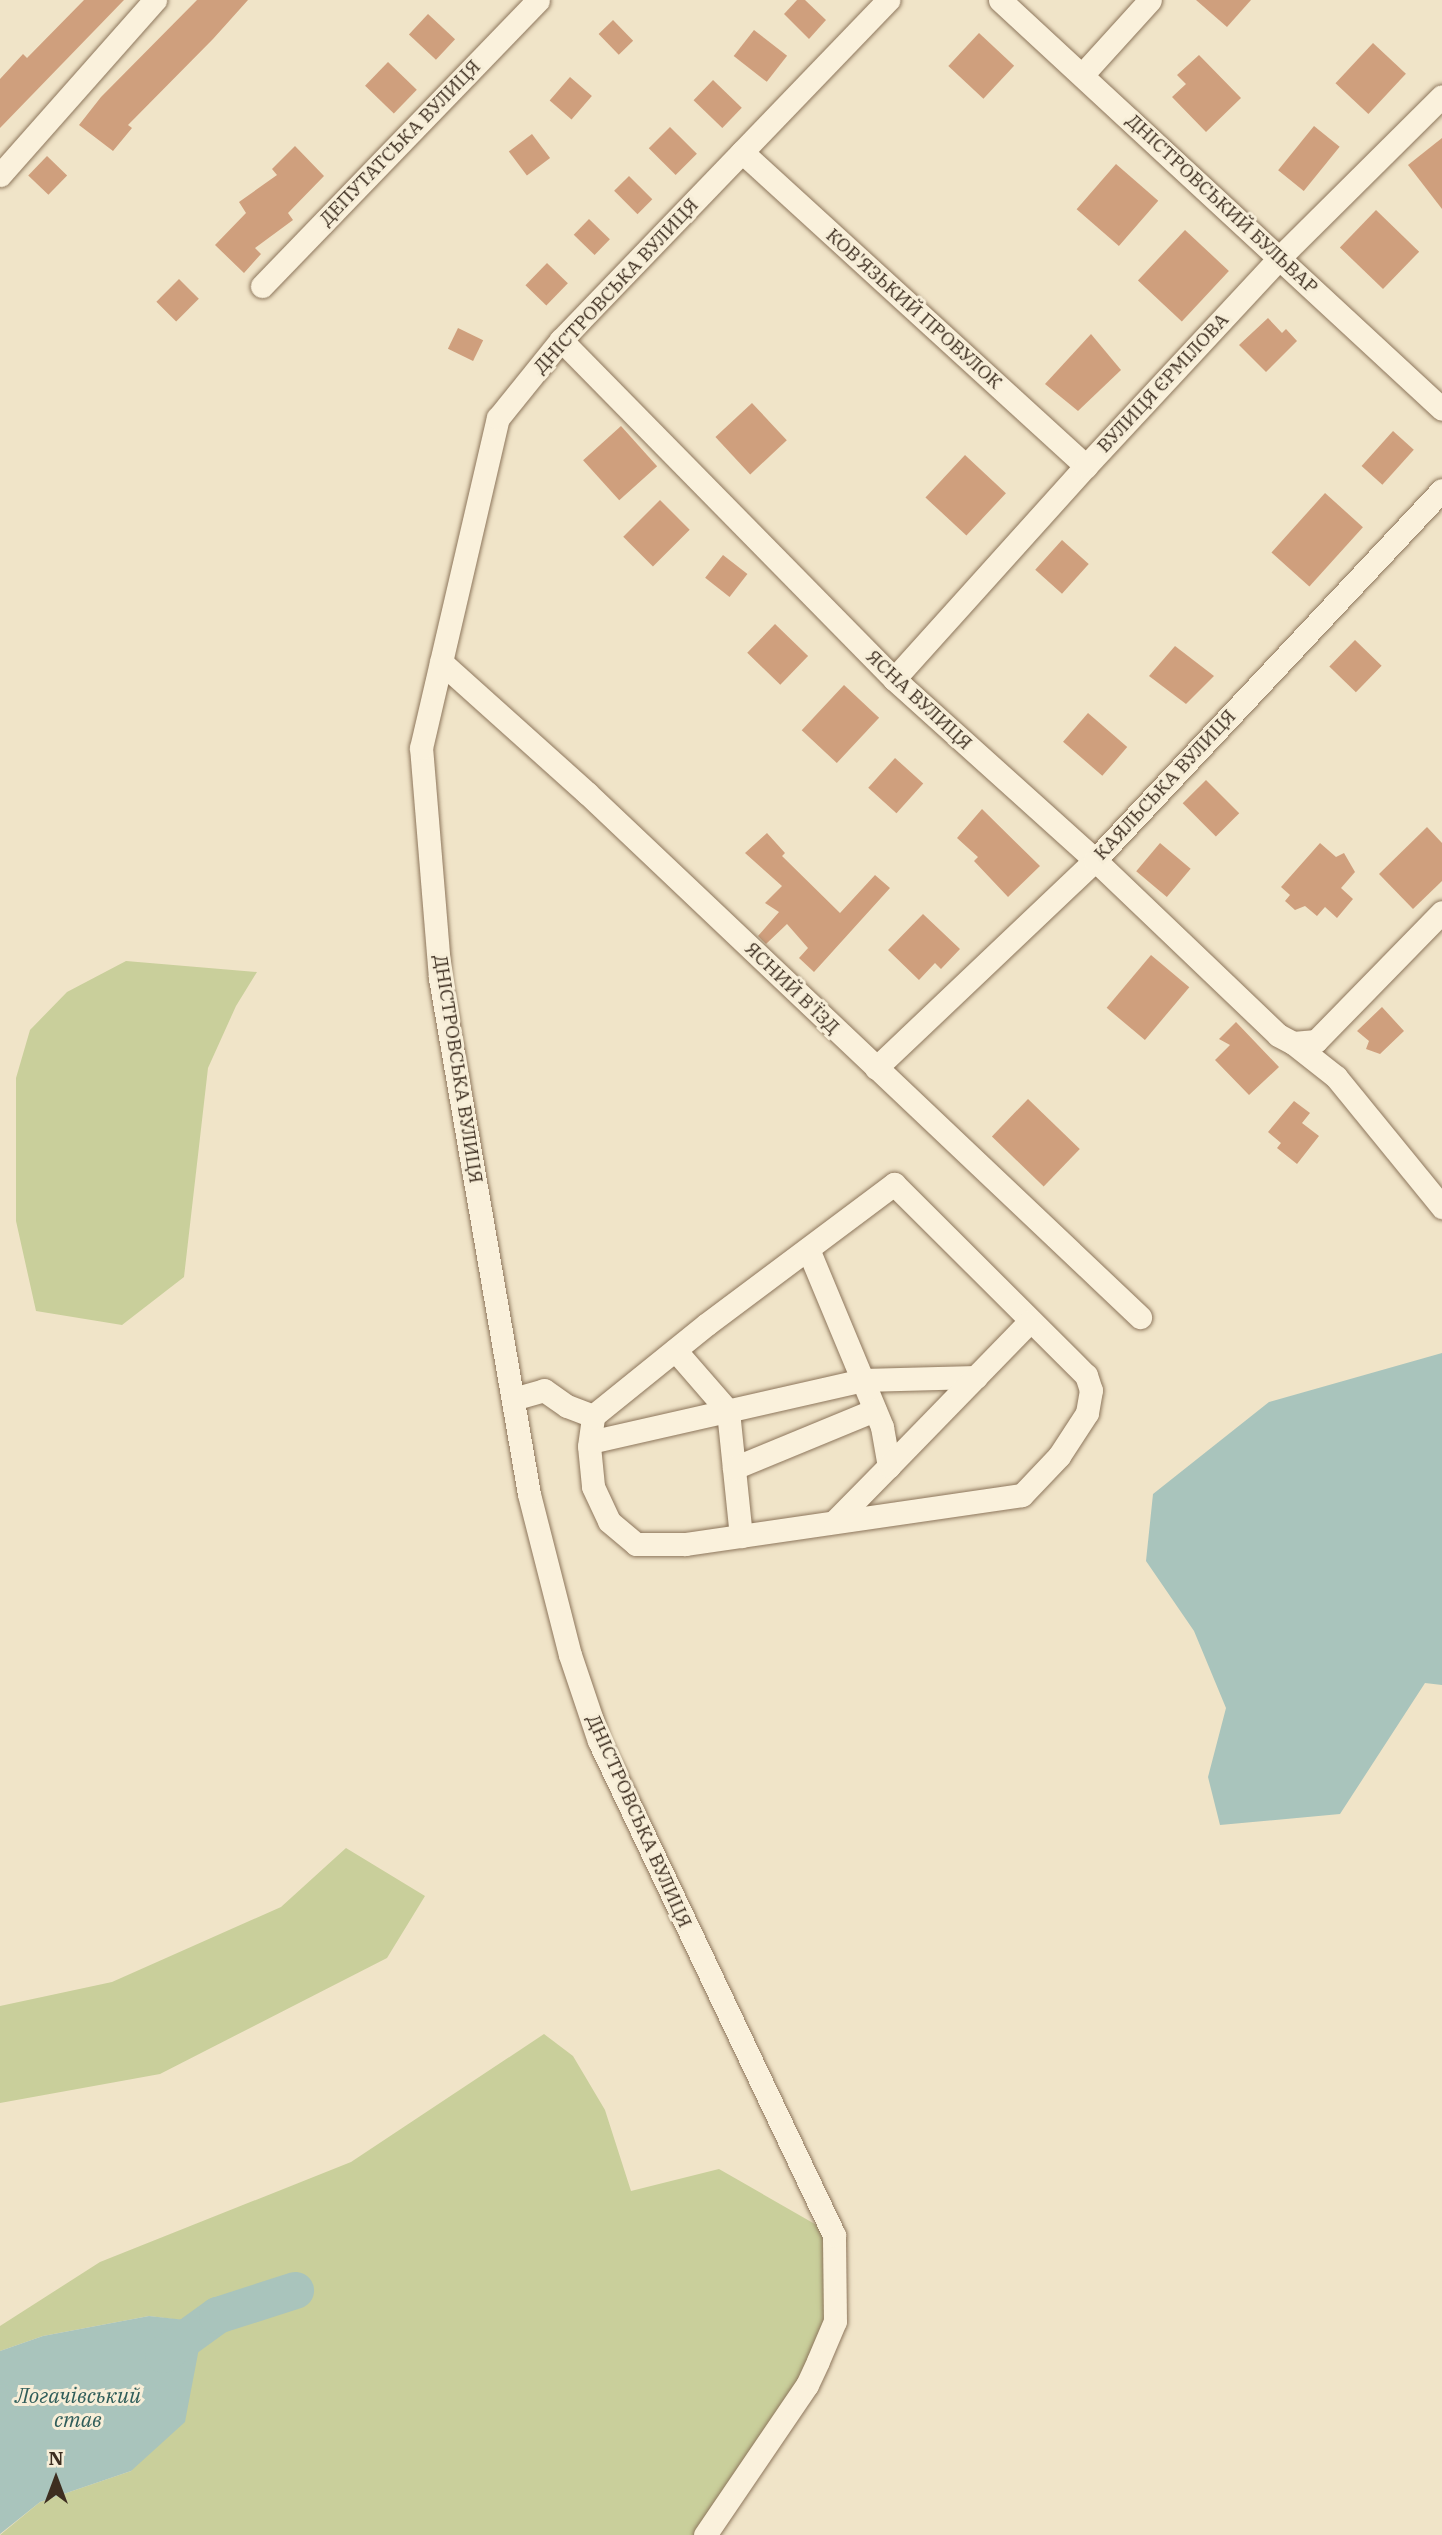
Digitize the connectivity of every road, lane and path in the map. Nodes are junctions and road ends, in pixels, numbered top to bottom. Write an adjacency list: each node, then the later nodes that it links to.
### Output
1 (155, 0): 9 (street)
2 (538, 0): 11 (street, ДЕПУТАТСЬКА ВУЛИЦЯ)
3 (888, 0): 8 (street, ДНІСТРОВСЬКА ВУЛИЦЯ)
4 (1000, 0): 6 (street, ДНІСТРОВСЬКИЙ БУЛЬВАР)
5 (1150, 0): 6 (street)
6 (1082, 75): 10 (street, ДНІСТРОВСЬКИЙ БУЛЬВАР)
7 (1442, 96): 10 (street, ВУЛИЦЯ ЄРМІЛОВА)
8 (742, 152): 12 (street, ДНІСТРОВСЬКА ВУЛИЦЯ); 14 (street, КОВ'ЯЗЬКИЙ ПРОВУЛОК)
9 (0, 175)
10 (1280, 257): 13 (street, ДНІСТРОВСЬКИЙ БУЛЬВАР); 14 (street, ВУЛИЦЯ ЄРМІЛОВА)
11 (262, 286)
12 (561, 340): 16 (street, ДНІСТРОВСЬКА ВУЛИЦЯ); 17 (street, ЯСНА ВУЛИЦЯ)
13 (1442, 408)
14 (1086, 466): 17 (street, ВУЛИЦЯ ЄРМІЛОВА)
15 (1442, 490): 18 (street, КАЯЛЬСЬКА ВУЛИЦЯ)
16 (441, 662): 21 (street, ЯСНИЙ В'ЇЗД); 29 (street, ДНІСТРОВСЬКА ВУЛИЦЯ)
17 (894, 679): 18 (street, ЯСНА ВУЛИЦЯ)
18 (1095, 860): 20 (street, ЯСНА ВУЛИЦЯ); 21 (street, КАЯЛЬСЬКА ВУЛИЦЯ)
19 (1442, 912): 20 (street)
20 (1293, 1043): 22 (street, ЯСНА ВУЛИЦЯ)
21 (876, 1068): 24 (street, ЯСНИЙ В'ЇЗД)
22 (1442, 1207)
23 (808, 1249): 25 (street); 26 (street); 28 (street)
24 (1140, 1317)
25 (1030, 1321): 27 (street); 36 (street)
26 (675, 1350): 31 (street); 32 (street)
27 (976, 1377): 28 (street); 34 (street)
28 (863, 1380): 30 (street); 31 (street)
29 (513, 1399): 32 (street); 38 (street, ДНІСТРОВСЬКА ВУЛИЦЯ)
30 (875, 1410): 34 (street); 35 (street)
31 (728, 1411): 33 (street); 35 (street)
32 (593, 1416): 33 (street)
33 (590, 1442): 37 (street)
34 (889, 1466): 36 (street)
35 (734, 1468): 37 (street)
36 (834, 1522): 37 (street)
37 (741, 1536)
38 (705, 2535)

